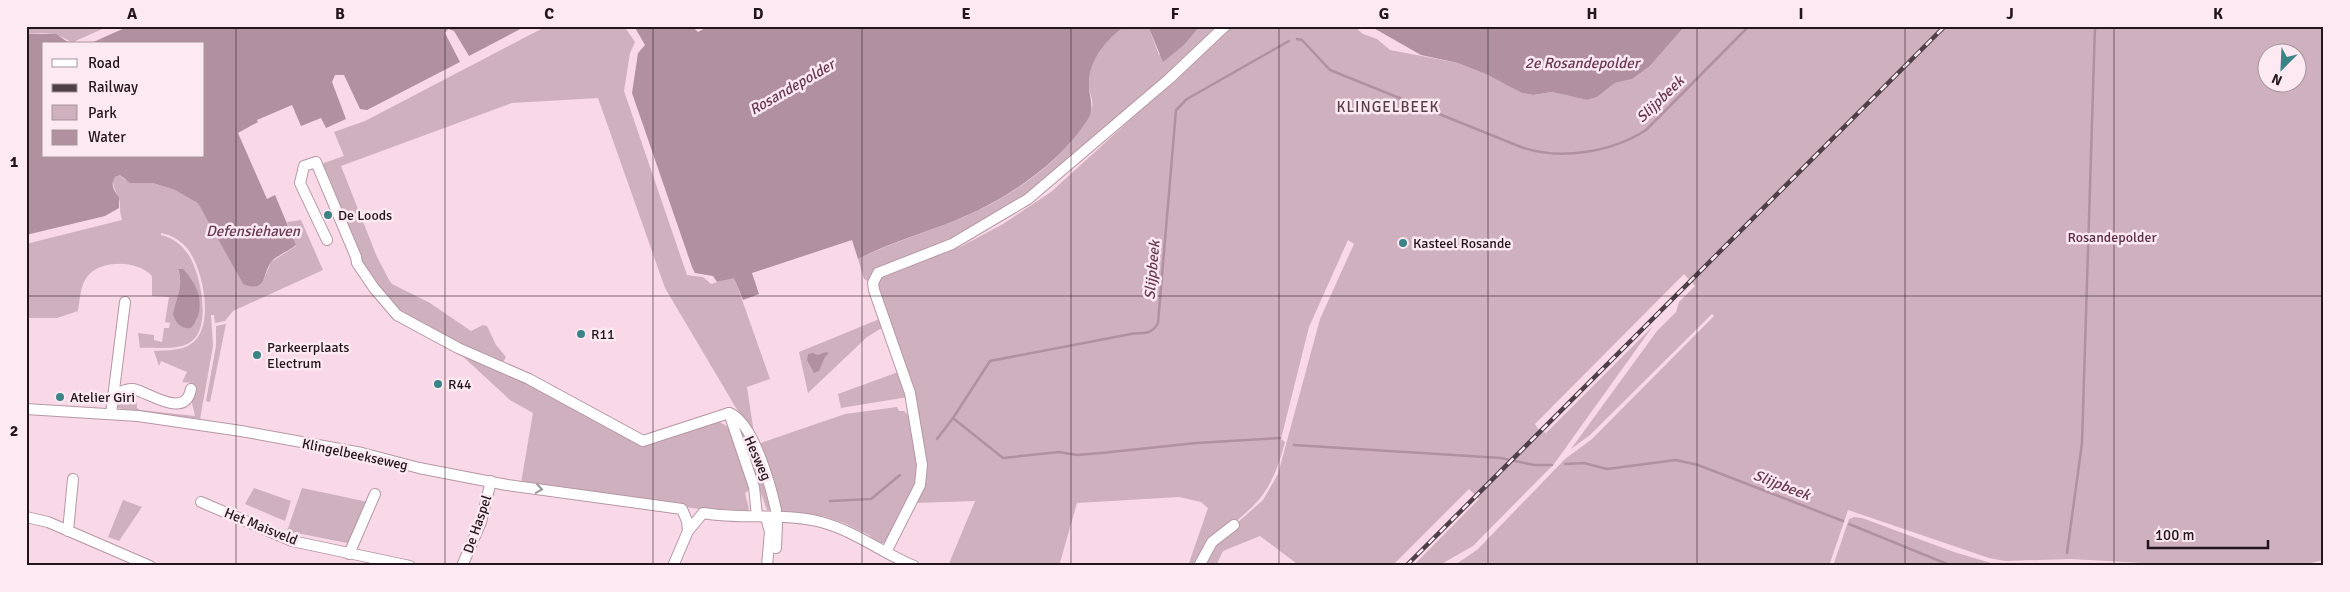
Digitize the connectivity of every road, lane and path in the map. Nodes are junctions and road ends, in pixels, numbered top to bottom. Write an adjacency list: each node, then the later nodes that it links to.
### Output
1 (1225, 26): 20 (street)
2 (326, 240): 7 (street)
3 (125, 302): 5 (street)
4 (191, 389): 5 (street)
5 (113, 395): 8 (street)
6 (26, 409): 8 (street, Klingelbeekseweg)
7 (729, 413): 13 (street, Hesweg); 15 (street)
8 (111, 414): 10 (street, Klingelbeekseweg)
9 (73, 479): 18 (street)
10 (491, 482): 19 (street, Klingelbeekseweg, one-way to 19); 24 (street, De Haspel)
11 (375, 494): 21 (street)
12 (201, 502): 21 (street, Het Maisveld)
13 (776, 510)
14 (26, 517): 18 (street)
15 (761, 517): 19 (street); 20 (street); 26 (street)
16 (777, 524): 27 (street)
17 (1234, 525): 29 (street)
18 (68, 530): 22 (street)
19 (688, 531): 25 (street)
20 (886, 552): 28 (street)
21 (349, 554): 23 (street, Het Maisveld)
22 (150, 566)
23 (410, 566)
24 (462, 566)
25 (673, 566)
26 (767, 566)
27 (774, 566)
28 (914, 566)
29 (1199, 566)

